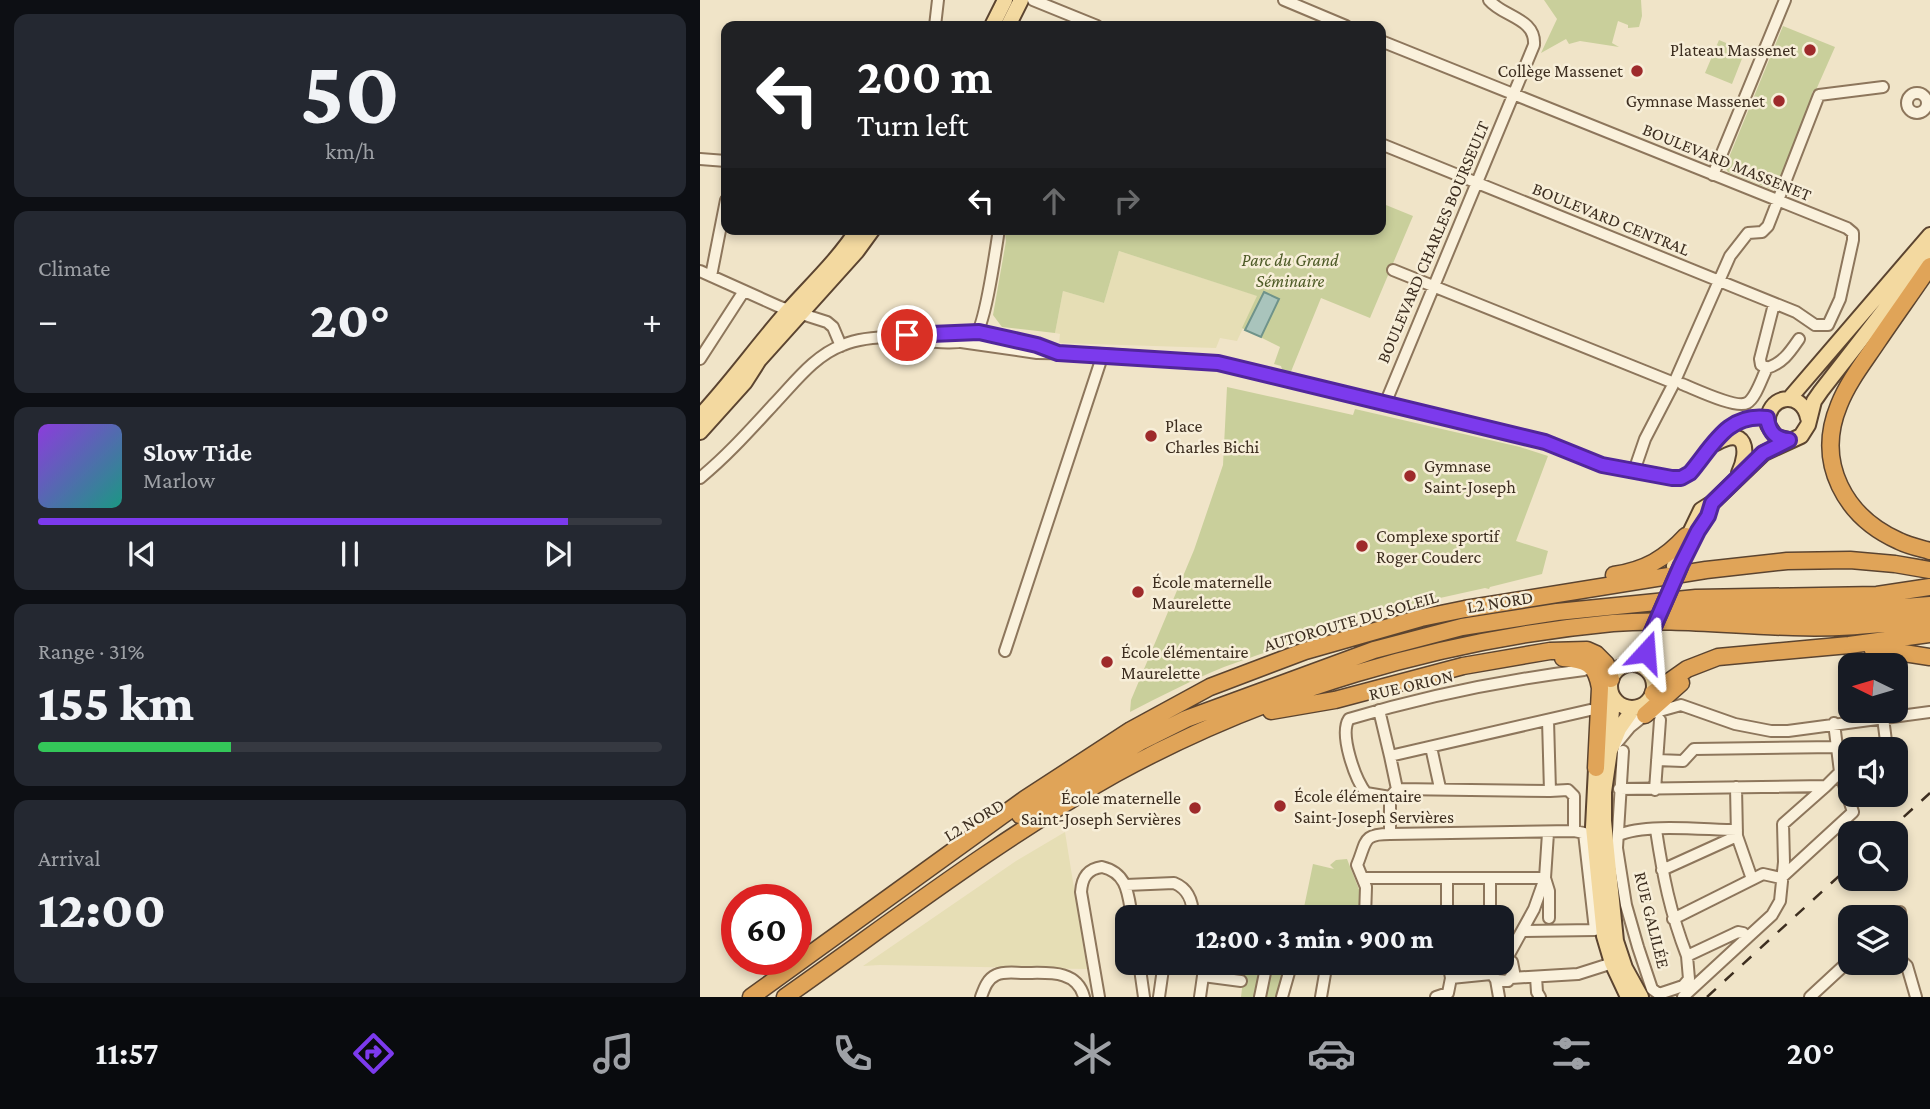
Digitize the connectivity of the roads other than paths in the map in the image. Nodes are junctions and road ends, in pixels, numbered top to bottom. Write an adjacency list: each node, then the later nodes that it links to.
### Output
1 (938, 0): 7 (street)
2 (1005, 0): 8 (main road)
3 (1033, 0): 9 (street)
4 (1284, 0): 10 (street)
5 (1489, 0): 13 (street, BOULEVARD CHARLES BOURSEULT)
6 (1785, 0): 17 (street)
7 (936, 21)
8 (994, 21)
9 (1085, 21)
10 (1318, 21)
11 (1386, 43): 13 (street, BOULEVARD MASSENET)
12 (1883, 87): 19 (street)
13 (1514, 94): 17 (street, BOULEVARD MASSENET); 18 (street, BOULEVARD CHARLES BOURSEULT)
14 (1386, 146): 18 (street, BOULEVARD CENTRAL)
15 (700, 159): 16 (street)
16 (721, 161)
17 (1713, 175): 19 (street, BOULEVARD MASSENET)
18 (1477, 184): 29 (street, BOULEVARD CENTRAL); 30 (street, BOULEVARD CHARLES BOURSEULT)
19 (1777, 200): 29 (street); 34 (street, BOULEVARD MASSENET)
20 (721, 218): 28 (street)
21 (1930, 234): 45 (main road)
22 (854, 235): 33 (main road)
23 (869, 235): 33 (main road)
24 (998, 235): 35 (street)
25 (1930, 251): 48 (main road)
26 (1930, 266): 60 (highway)
27 (1393, 270): 30 (street)
28 (706, 273): 31 (street)
29 (1719, 282): 32 (street, BOULEVARD CENTRAL); 44 (street)
30 (1434, 286): 44 (street); 46 (street, BOULEVARD CHARLES BOURSEULT)
31 (744, 291): 33 (street); 42 (street)
32 (1773, 304): 34 (street, BOULEVARD CENTRAL); 43 (street)
33 (795, 312): 39 (street); 47 (main road); 50 (main road)
34 (1828, 325)
35 (979, 332): 36 (street); 38 (street); 40 (street)
36 (899, 337): 38 (street); 39 (street)
37 (1800, 339): 43 (street)
38 (961, 342): 40 (street)
39 (841, 345): 54 (street)
40 (1058, 353): 41 (street)
41 (1103, 354): 46 (street); 70 (street)
42 (700, 359)
43 (1767, 368): 44 (street)
44 (1678, 383): 55 (street)
45 (1789, 399): 48 (main road); 49 (main road)
46 (1385, 404): 55 (street)
47 (700, 416)
48 (1808, 418): 51 (main road)
49 (1769, 425): 51 (main road); 52 (street); 53 (main road)
50 (700, 432)
51 (1789, 440): 53 (main road)
52 (1716, 443): 55 (street); 57 (main road)
53 (1763, 453): 57 (main road)
54 (706, 469): 56 (street)
55 (1634, 471)
56 (700, 476)
57 (1736, 478): 58 (main road)
58 (1712, 503): 59 (main road); 61 (main road)
59 (1686, 536): 61 (main road); 71 (highway)
60 (1930, 551)
61 (1677, 566): 68 (main road)
62 (1930, 570): 71 (highway, AUTOROUTE DU SOLEIL)
63 (1930, 587): 113 (highway, L2 NORD)
64 (1930, 605): 66 (highway)
65 (1930, 620): 66 (highway)
66 (1616, 622): 86 (highway)
67 (1930, 634): 69 (highway)
68 (1647, 636): 74 (main road); 77 (main road)
69 (1849, 645): 72 (highway); 75 (highway)
70 (1005, 650)
71 (1305, 651): 113 (highway, AUTOROUTE DU SOLEIL)
72 (1930, 657)
73 (1497, 659): 78 (highway); 86 (highway); 96 (highway)
74 (1629, 664): 77 (main road); 78 (main road)
75 (1700, 664): 79 (highway); 85 (highway)
76 (1584, 670): 81 (street, RUE ORION)
77 (1647, 670): 79 (main road)
78 (1611, 678): 80 (main road)
79 (1653, 693): 85 (main road)
80 (1613, 699): 85 (main road); 96 (main road)
81 (1379, 710): 94 (street); 104 (street, RUE ORION)
82 (1590, 710): 87 (street)
83 (1930, 712): 84 (street)
84 (1908, 713)
85 (1646, 715): 89 (street); 92 (main road); 95 (street)
86 (1237, 716): 153 (highway)
87 (1548, 720): 90 (street); 103 (street)
88 (1838, 722): 89 (street)
89 (1834, 723): 91 (street)
90 (1431, 747): 94 (street); 100 (street)
91 (1837, 747): 93 (street); 95 (street)
92 (1617, 751): 101 (street, RUE GALILÉE); 132 (main road)
93 (1838, 755)
94 (1391, 756): 104 (street)
95 (1657, 760): 102 (street)
96 (1596, 768): 132 (main road)
97 (1838, 774): 98 (street)
98 (1826, 786): 99 (street); 118 (street)
99 (1735, 787): 102 (street); 108 (street)
100 (1440, 788): 103 (street); 104 (street)
101 (1619, 789): 102 (street); 111 (street, RUE GALILÉE)
102 (1655, 790)
103 (1550, 791): 107 (street)
104 (1394, 793): 110 (street)
105 (1851, 807): 118 (street)
106 (1656, 830): 108 (street); 111 (street); 112 (street)
107 (1574, 831): 109 (street); 128 (street)
108 (1737, 832): 112 (street); 119 (street)
109 (1548, 833): 110 (street); 117 (street)
110 (1390, 834): 114 (street)
111 (1619, 835): 131 (street, RUE GALILÉE)
112 (1662, 870): 127 (street)
113 (923, 874): 152 (highway, AUTOROUTE DU SOLEIL)
114 (1364, 878): 115 (street); 123 (street)
115 (1447, 878): 116 (street); 124 (street)
116 (1490, 878): 117 (street); 125 (street)
117 (1545, 878): 126 (street); 128 (street)
118 (1781, 878): 119 (street); 129 (street)
119 (1752, 879): 127 (street)
120 (1126, 885): 121 (street); 122 (street); 156 (street)
121 (1130, 905)
122 (1191, 905)
123 (1365, 905)
124 (1447, 905)
125 (1490, 905)
126 (1549, 918)
127 (1673, 919): 131 (street)
128 (1522, 931): 130 (street)
129 (1748, 937): 131 (street, RUE GALILÉE); 168 (street)
130 (1514, 946)
131 (1687, 956)
132 (1617, 961): 147 (street); 166 (main road); 167 (main road)
133 (1514, 965): 147 (street)
134 (1908, 970): 151 (street)
135 (1838, 971): 169 (street)
136 (1141, 975): 157 (street)
137 (1162, 975): 158 (street)
138 (1203, 975): 150 (street); 159 (street)
139 (1265, 975): 160 (street)
140 (1288, 975): 161 (street)
141 (1325, 975): 162 (street)
142 (1450, 975): 148 (street)
143 (1464, 975): 148 (street)
144 (1494, 975): 164 (street)
145 (1498, 975): 149 (street)
146 (1512, 975): 149 (street)
147 (1536, 976): 149 (street); 165 (street)
148 (1451, 978): 163 (street)
149 (1511, 978)
150 (1241, 981)
151 (1914, 993)
152 (751, 997)
153 (785, 997)
154 (981, 997): 155 (street)
155 (1084, 997)
156 (1099, 997)
157 (1144, 997)
158 (1159, 997)
159 (1200, 997)
160 (1260, 997)
161 (1282, 997)
162 (1321, 997)
163 (1436, 997)
164 (1499, 997)
165 (1540, 997)
166 (1628, 997)
167 (1641, 997)
168 (1683, 997)
169 (1810, 997)

